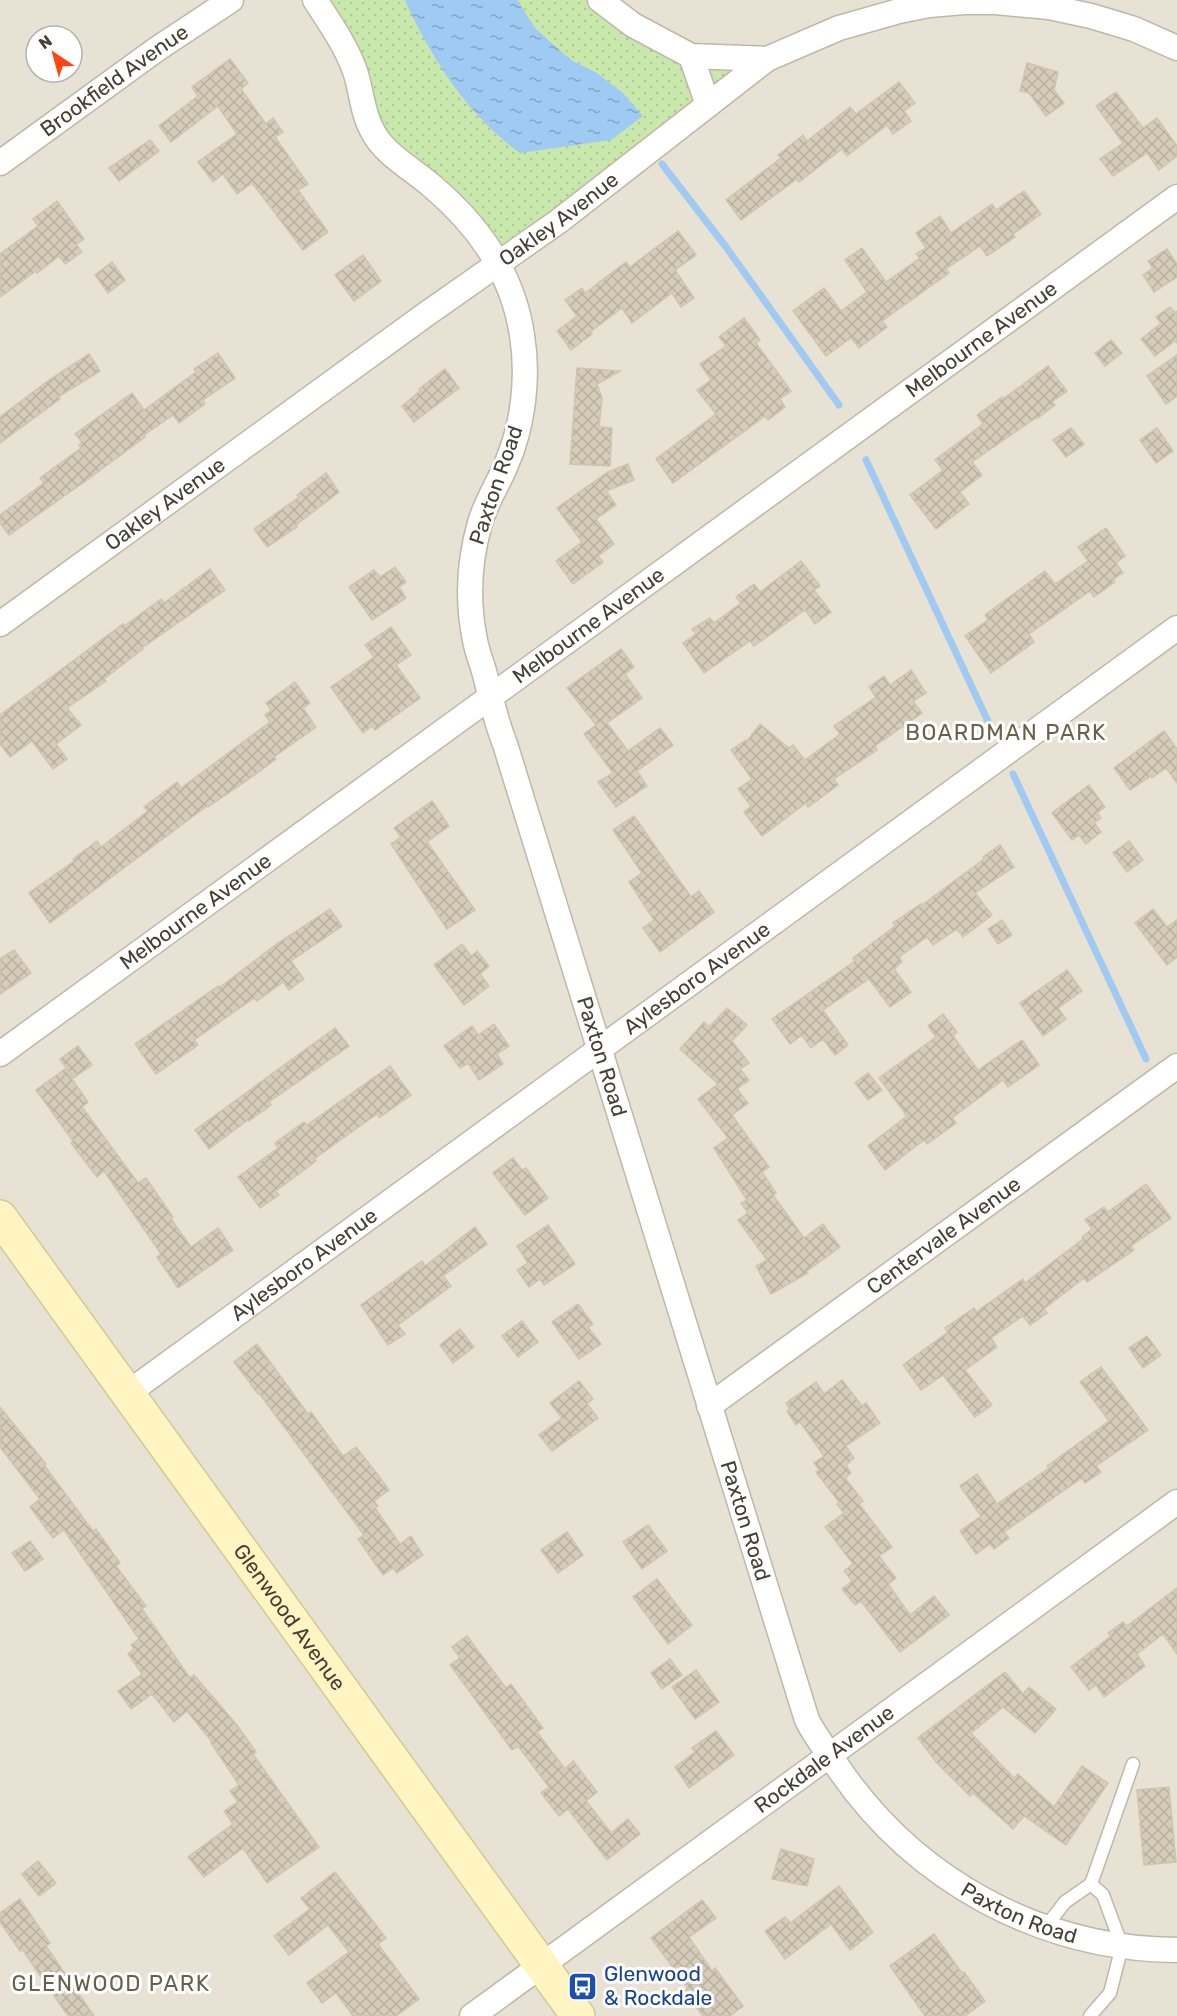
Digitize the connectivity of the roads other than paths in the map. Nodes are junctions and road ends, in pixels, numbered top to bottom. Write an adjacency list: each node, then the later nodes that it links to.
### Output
1 (231, 0): 8 (street, Brookfield Avenue)
2 (315, 0): 10 (street, Paxton Road)
3 (600, 0): 5 (street)
4 (1177, 48): 6 (street, Oakley Avenue)
5 (691, 56): 6 (street); 7 (street)
6 (768, 59): 7 (street, Oakley Avenue)
7 (708, 105): 10 (street, Oakley Avenue)
8 (0, 163)
9 (1177, 197): 13 (street, Melbourne Avenue)
10 (497, 264): 11 (street, Oakley Avenue); 13 (street, Paxton Road)
11 (0, 624)
12 (1177, 628): 14 (street, Aylesboro Avenue)
13 (491, 698): 14 (street, Paxton Road); 15 (street, Melbourne Avenue)
14 (599, 1050): 18 (street, Aylesboro Avenue); 19 (street, Paxton Road)
15 (0, 1054)
16 (1177, 1066): 19 (street, Centervale Avenue)
17 (0, 1217): 18 (street, Glenwood Avenue)
18 (128, 1393): 27 (street, Glenwood Avenue)
19 (710, 1406): 21 (street, Paxton Road)
20 (1177, 1502): 21 (street, Rockdale Avenue)
21 (829, 1755): 24 (street, Paxton Road); 27 (street, Rockdale Avenue)
22 (1133, 1764): 23 (lane)
23 (1091, 1884): 24 (lane); 25 (lane)
24 (1045, 1928): 25 (street, Paxton Road)
25 (1122, 1946): 26 (street, Paxton Road); 30 (lane)
26 (1177, 1950)
27 (541, 1965): 28 (street, Rockdale Avenue); 29 (street, Glenwood Avenue)
28 (472, 2016)
29 (578, 2016)
30 (1090, 2016)

